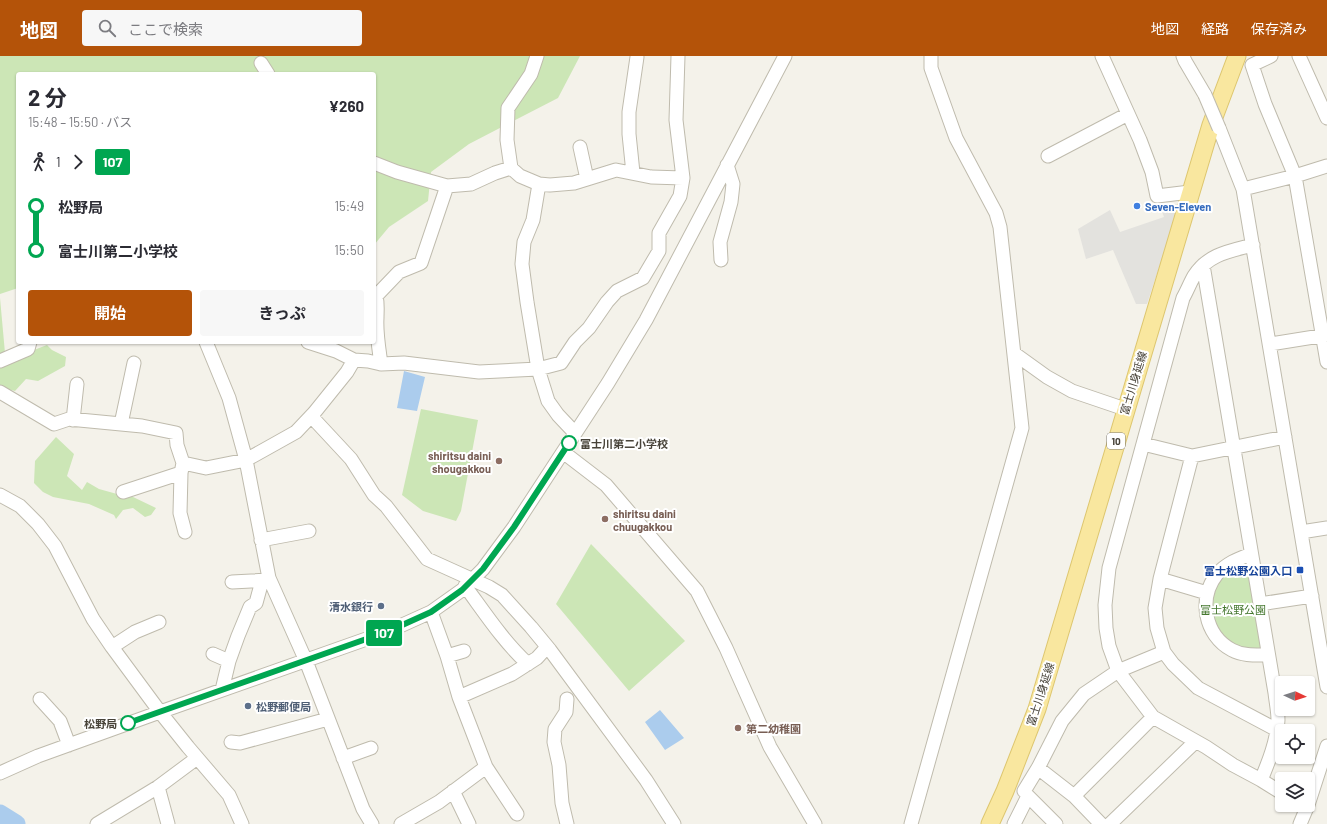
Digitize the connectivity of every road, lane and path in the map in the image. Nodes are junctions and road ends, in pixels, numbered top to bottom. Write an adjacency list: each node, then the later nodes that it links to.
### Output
1 (537, 56): 18 (street)
2 (678, 56): 21 (street)
3 (785, 56): 16 (street)
4 (932, 56): 35 (street)
5 (1102, 56): 11 (street)
6 (1183, 56): 25 (street, bridge)
7 (1237, 56): 26 (main road, 富士川身延線 / 10)
8 (1271, 56): 20 (street)
9 (1299, 56): 12 (street)
10 (637, 57): 19 (street)
11 (1128, 114): 14 (street); 26 (street)
12 (1327, 118)
13 (580, 147): 22 (street)
14 (1048, 156)
15 (376, 164): 24 (street)
16 (727, 165): 28 (street); 48 (street)
17 (1327, 166): 20 (street)
18 (511, 168): 23 (street); 24 (street)
19 (633, 173): 21 (street); 22 (street)
20 (1295, 176): 25 (street); 30 (street)
21 (683, 178): 41 (street)
22 (587, 179): 23 (street)
23 (539, 184): 41 (street)
24 (447, 186): 40 (street)
25 (1243, 189): 27 (street)
26 (1190, 192): 44 (main road, 富士川身延線 / 10)
27 (1253, 245): 29 (street); 34 (street)
28 (721, 260)
29 (1203, 265): 50 (street); 51 (street)
30 (1325, 336): 34 (street); 38 (street)
31 (29, 344): 37 (street)
32 (207, 344): 54 (street)
33 (314, 344): 36 (street)
34 (1270, 344): 49 (street)
35 (1015, 354): 44 (street); 122 (street)
36 (354, 360): 40 (street); 45 (street)
37 (0, 361)
38 (1327, 362)
39 (134, 363): 47 (street)
40 (381, 364): 41 (street)
41 (538, 369): 48 (street)
42 (77, 384): 46 (street)
43 (0, 392): 46 (street)
44 (1125, 409): 123 (main road, 富士川身延線 / 10)
45 (311, 416): 54 (street); 67 (street)
46 (73, 420): 47 (street)
47 (121, 424): 55 (street)
48 (575, 433): 52 (street)
49 (1285, 437): 51 (street); 61 (street)
50 (1143, 444): 53 (street); 83 (street)
51 (1235, 448): 53 (street); 63 (street)
52 (563, 452): 67 (street); 121 (street)
53 (1192, 456): 64 (street)
54 (246, 460): 55 (street); 62 (street)
55 (182, 468): 56 (street); 60 (street)
56 (123, 492)
57 (0, 495): 73 (street)
58 (1327, 528): 61 (street)
59 (309, 531): 62 (street)
60 (185, 532)
61 (1301, 532): 69 (street)
62 (261, 540): 65 (street)
63 (1251, 554): 68 (street); 70 (street)
64 (1160, 579): 68 (street); 76 (street)
65 (266, 580): 66 (street); 80 (street); 81 (street)
66 (232, 582)
67 (469, 582): 71 (street); 74 (street); 82 (street)
68 (1207, 593): 78 (street)
69 (1312, 596): 70 (street); 84 (street)
70 (1260, 604): 78 (street)
71 (431, 612): 79 (street); 81 (street)
72 (159, 622): 73 (street)
73 (112, 647): 89 (street)
74 (548, 647): 82 (street); 120 (street)
75 (464, 652): 79 (street)
76 (1164, 652): 83 (street); 93 (street)
77 (213, 654): 80 (street)
78 (1268, 655): 92 (street)
79 (447, 656): 86 (street)
80 (229, 661): 85 (street)
81 (306, 661): 85 (street); 91 (street)
82 (528, 664): 86 (street)
83 (1118, 671): 90 (street); 103 (street)
84 (1327, 683)
85 (222, 690): 89 (street)
86 (459, 697): 102 (street)
87 (40, 699): 97 (street)
88 (566, 699): 119 (street)
89 (160, 712): 97 (street); 100 (street)
90 (1153, 717): 96 (street); 111 (street)
91 (328, 719): 95 (street); 101 (street)
92 (1278, 724)
93 (1275, 729)
94 (1275, 739): 105 (street)
95 (231, 742)
96 (1195, 742): 105 (street); 127 (street)
97 (69, 745): 104 (street)
98 (1327, 746): 106 (street)
99 (371, 748): 101 (street)
100 (197, 758): 107 (street); 115 (street)
101 (343, 758): 116 (street)
102 (486, 767): 109 (street); 112 (street)
103 (1038, 768): 110 (street); 111 (street)
104 (0, 773)
105 (1261, 780): 108 (street)
106 (1315, 784)
107 (158, 787): 113 (street); 114 (street)
108 (1275, 789)
109 (453, 791): 117 (street); 118 (street)
110 (1024, 791)
111 (1074, 796): 126 (street)
112 (517, 814)
113 (97, 824)
114 (168, 824)
115 (242, 824)
116 (372, 824)
117 (401, 824)
118 (469, 824)
119 (567, 824)
120 (674, 824)
121 (815, 824)
122 (911, 824)
123 (990, 824)
124 (1014, 824): 125 (street)
125 (1056, 824)
126 (1101, 824)
127 (1110, 824)

